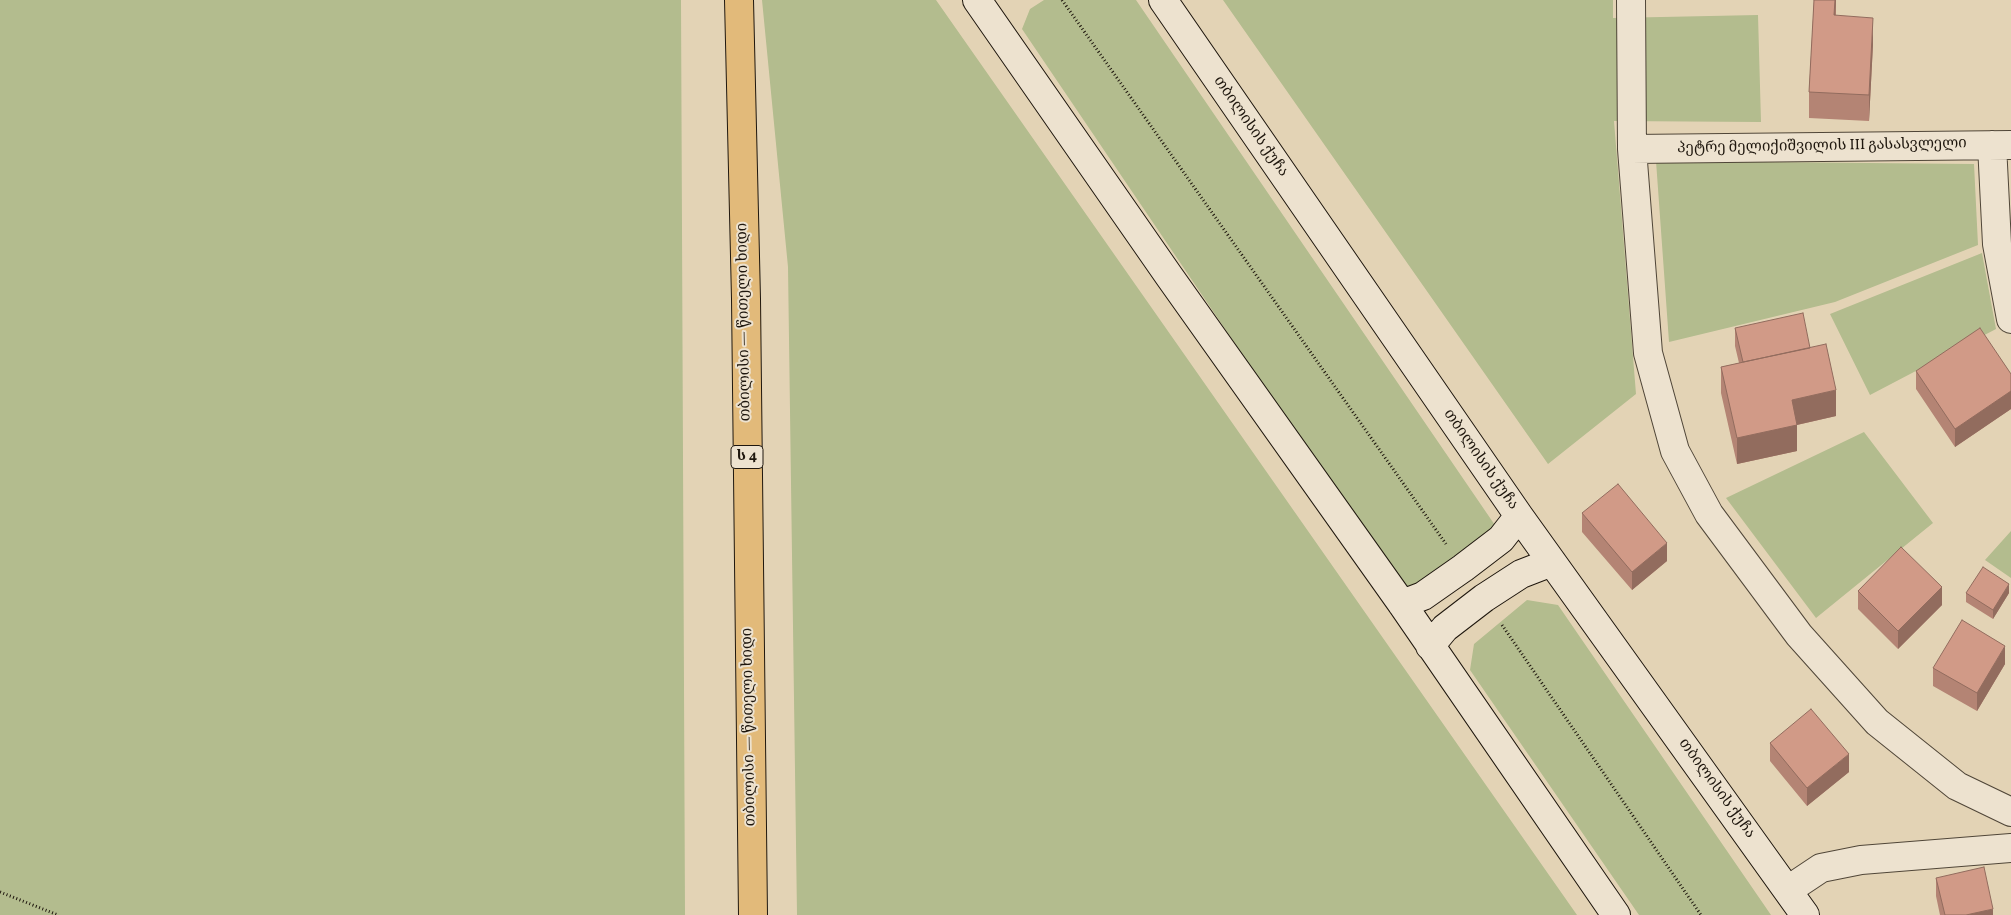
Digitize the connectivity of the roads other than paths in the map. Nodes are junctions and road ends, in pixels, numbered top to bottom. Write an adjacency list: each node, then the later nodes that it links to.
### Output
1 (739, 0): 15 (highway, თბილისი — წითელი ხიდი / ს 4)
2 (1163, 0): 8 (main road, თბილისის ქუჩა)
3 (1631, 0): 6 (main road)
4 (987, 3): 10 (main road)
5 (2001, 145): 6 (main road, პეტრე მელიქიშვილის III გასასვლელი); 7 (main road)
6 (1632, 149): 12 (main road)
7 (2011, 319)
8 (1519, 516): 9 (main road, თბილისის ქუჩა); 10 (main road)
9 (1552, 562): 11 (main road); 14 (main road, თბილისის ქუჩა)
10 (1402, 604): 11 (main road)
11 (1430, 646): 16 (main road)
12 (2011, 812)
13 (2011, 848): 14 (main road)
14 (1788, 890): 17 (main road, თბილისის ქუჩა)
15 (753, 915)
16 (1616, 915)
17 (1805, 915)

